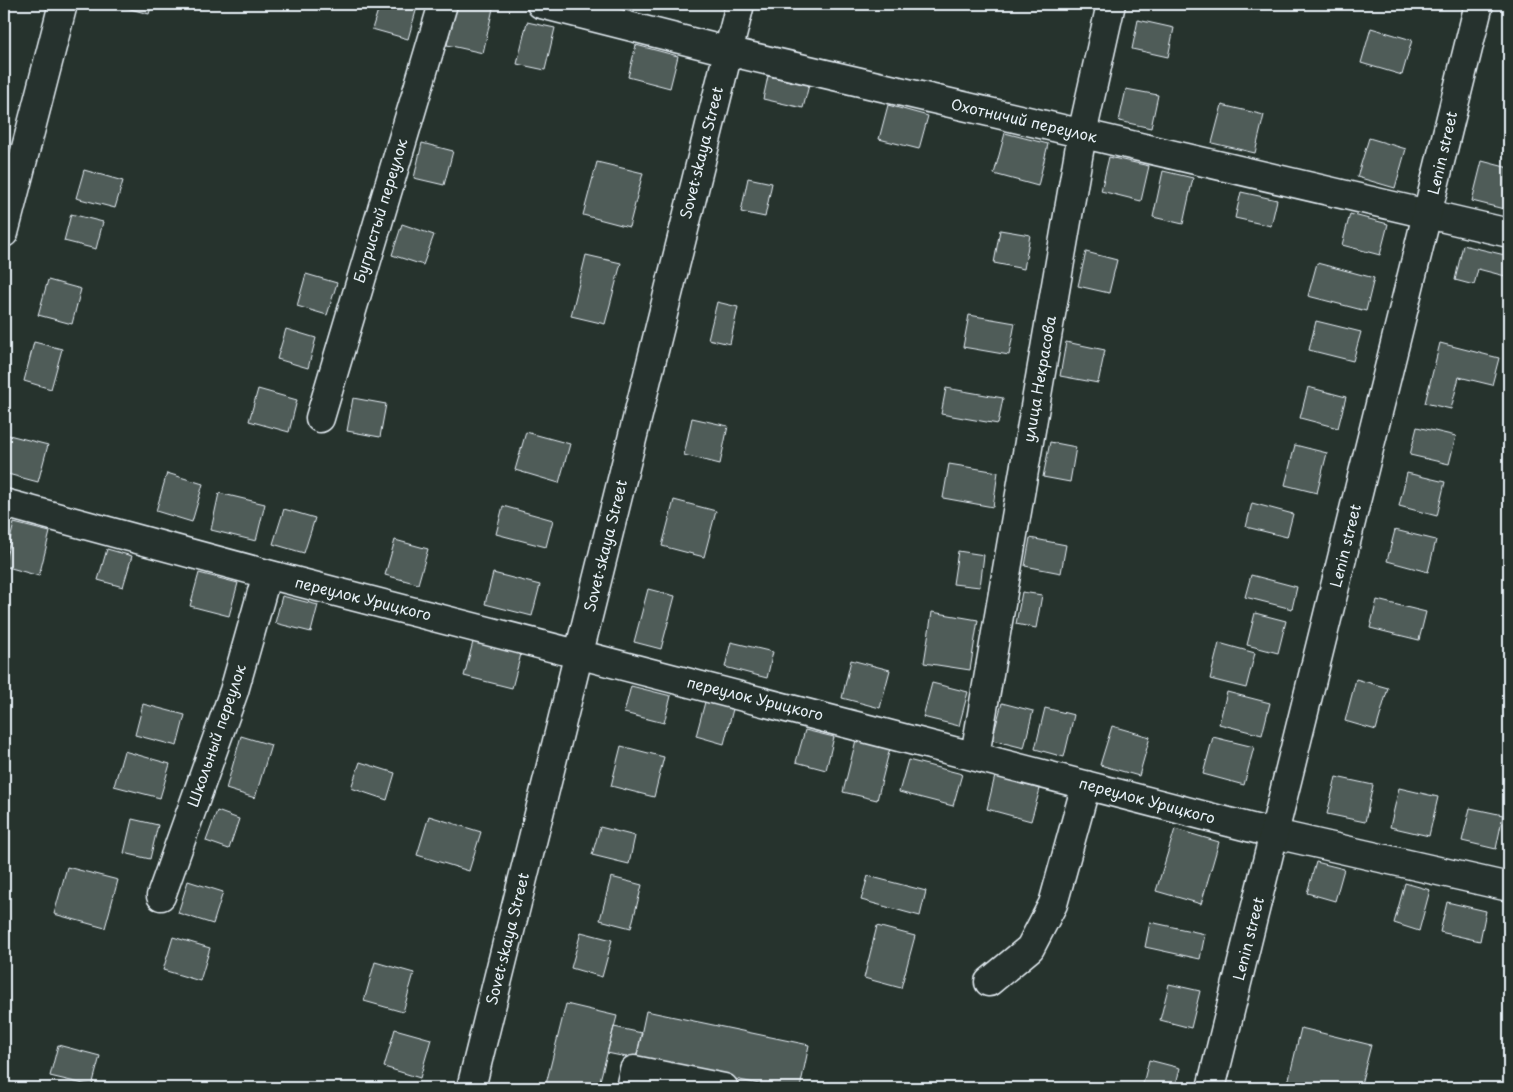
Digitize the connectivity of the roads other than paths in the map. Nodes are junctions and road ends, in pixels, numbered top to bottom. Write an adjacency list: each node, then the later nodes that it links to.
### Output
1 (63, 4): 10 (street)
2 (442, 4): 12 (street, Бугристый переулок)
3 (541, 4): 7 (street, Охотничий переулок)
4 (740, 4): 7 (street, Sovet·skaya Street)
5 (1111, 4): 8 (street, улица Некрасова)
6 (1479, 4): 9 (street, Lenin street)
7 (727, 51): 8 (street, Охотничий переулок); 15 (street, Sovet·skaya Street)
8 (1082, 134): 9 (street, Охотничий переулок); 16 (street, улица Некрасова)
9 (1428, 216): 11 (street, Охотничий переулок); 18 (street, Lenin street)
10 (4, 233)
11 (1509, 233)
12 (320, 418)
13 (4, 503): 14 (street, переулок Урицкого)
14 (267, 574): 15 (street, переулок Урицкого); 20 (street, Школьный переулок)
15 (580, 655): 16 (street, переулок Урицкого); 22 (street, Sovet·skaya Street)
16 (975, 756): 17 (street, переулок Урицкого)
17 (1086, 785): 18 (street, переулок Урицкого); 21 (street)
18 (1275, 834): 19 (street, переулок Урицкого); 25 (street, Lenin street)
19 (1509, 887)
20 (161, 896)
21 (989, 982)
22 (471, 1088)
23 (630, 1088): 24 (street)
24 (724, 1088)
25 (1211, 1088)

